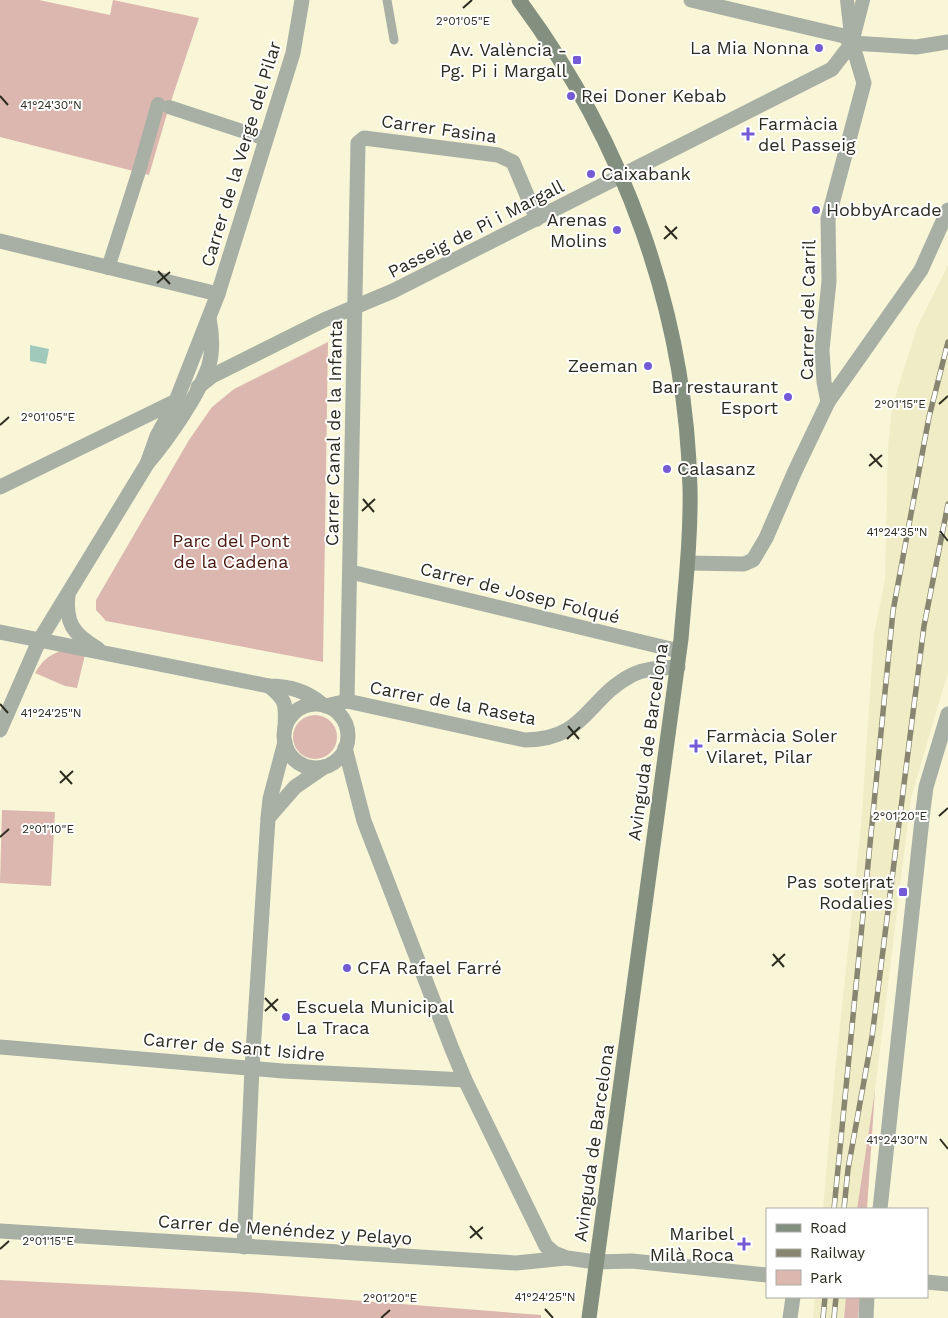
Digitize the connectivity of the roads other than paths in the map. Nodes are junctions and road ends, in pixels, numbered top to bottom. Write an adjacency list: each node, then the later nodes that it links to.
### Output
1 (302, 0): 10 (street, Carrer de la Verge del Pilar)
2 (387, 0): 7 (lane)
3 (519, 0): 12 (main road, Avinguda de Barcelona)
4 (691, 0): 9 (street)
5 (846, 0): 9 (street)
6 (863, 0): 9 (street)
7 (394, 40)
8 (948, 42): 9 (street)
9 (852, 43): 12 (street, Passeig de Pi i Margall); 23 (street, Carrer del Carril)
10 (266, 139): 16 (street); 17 (street, Carrer de la Verge del Pilar)
11 (358, 143): 14 (street, Carrer Fasina); 18 (street, Carrer Canal de la Infanta)
12 (622, 177): 14 (street, Passeig de Pi i Margall); 26 (main road, Avinguda de Barcelona)
13 (948, 210): 23 (street)
14 (537, 219): 18 (street, Passeig de Pi i Margall)
15 (0, 241): 16 (street)
16 (108, 268): 17 (street)
17 (218, 294): 19 (street, Carrer de la Verge del Pilar)
18 (354, 308): 21 (street, Passeig de Pi i Margall); 27 (street, Carrer Canal de la Infanta)
19 (209, 318): 20 (street, Carrer de la Verge del Pilar); 21 (street, Carrer de la Verge del Pilar)
20 (199, 339): 21 (street, Carrer de la Verge del Pilar); 22 (street, Carrer de la Verge del Pilar)
21 (205, 380): 24 (street)
22 (176, 401): 24 (street, Carrer de la Verge del Pilar); 25 (street)
23 (828, 402): 26 (street, Carrer del Carril)
24 (147, 464): 28 (street)
25 (0, 487)
26 (688, 563): 32 (main road, Avinguda de Barcelona)
27 (351, 572): 32 (street, Carrer de Josep Folqué); 35 (street, Carrer Canal de la Infanta)
28 (68, 594): 30 (street); 31 (street)
29 (0, 632): 30 (street)
30 (39, 641): 31 (street); 38 (street)
31 (99, 650): 34 (street)
32 (680, 651): 33 (main road, Avinguda de Barcelona)
33 (678, 667): 35 (street, Carrer de la Raseta); 50 (main road, Avinguda de Barcelona)
34 (269, 686): 36 (street); 39 (street)
35 (348, 701): 36 (street)
36 (324, 705): 39 (street); 40 (street)
37 (948, 714): 46 (street)
38 (0, 730)
39 (284, 737): 41 (street); 42 (street)
40 (345, 748): 41 (street); 45 (street)
41 (324, 767): 42 (street)
42 (268, 818): 44 (street)
43 (0, 1047): 44 (street, Carrer de Sant Isidre)
44 (252, 1068): 45 (street, Carrer de Sant Isidre); 48 (street)
45 (465, 1080): 49 (street)
46 (880, 1208)
47 (0, 1231): 48 (street, Carrer de Menéndez y Pelayo)
48 (244, 1246): 49 (street, Carrer de Menéndez y Pelayo)
49 (567, 1258): 50 (street)
50 (596, 1262): 51 (street); 56 (main road, Avinguda de Barcelona)
51 (766, 1276)
52 (928, 1282): 53 (street)
53 (948, 1284)
54 (793, 1298): 57 (street)
55 (867, 1298): 58 (street)
56 (589, 1318)
57 (790, 1318)
58 (866, 1318)

